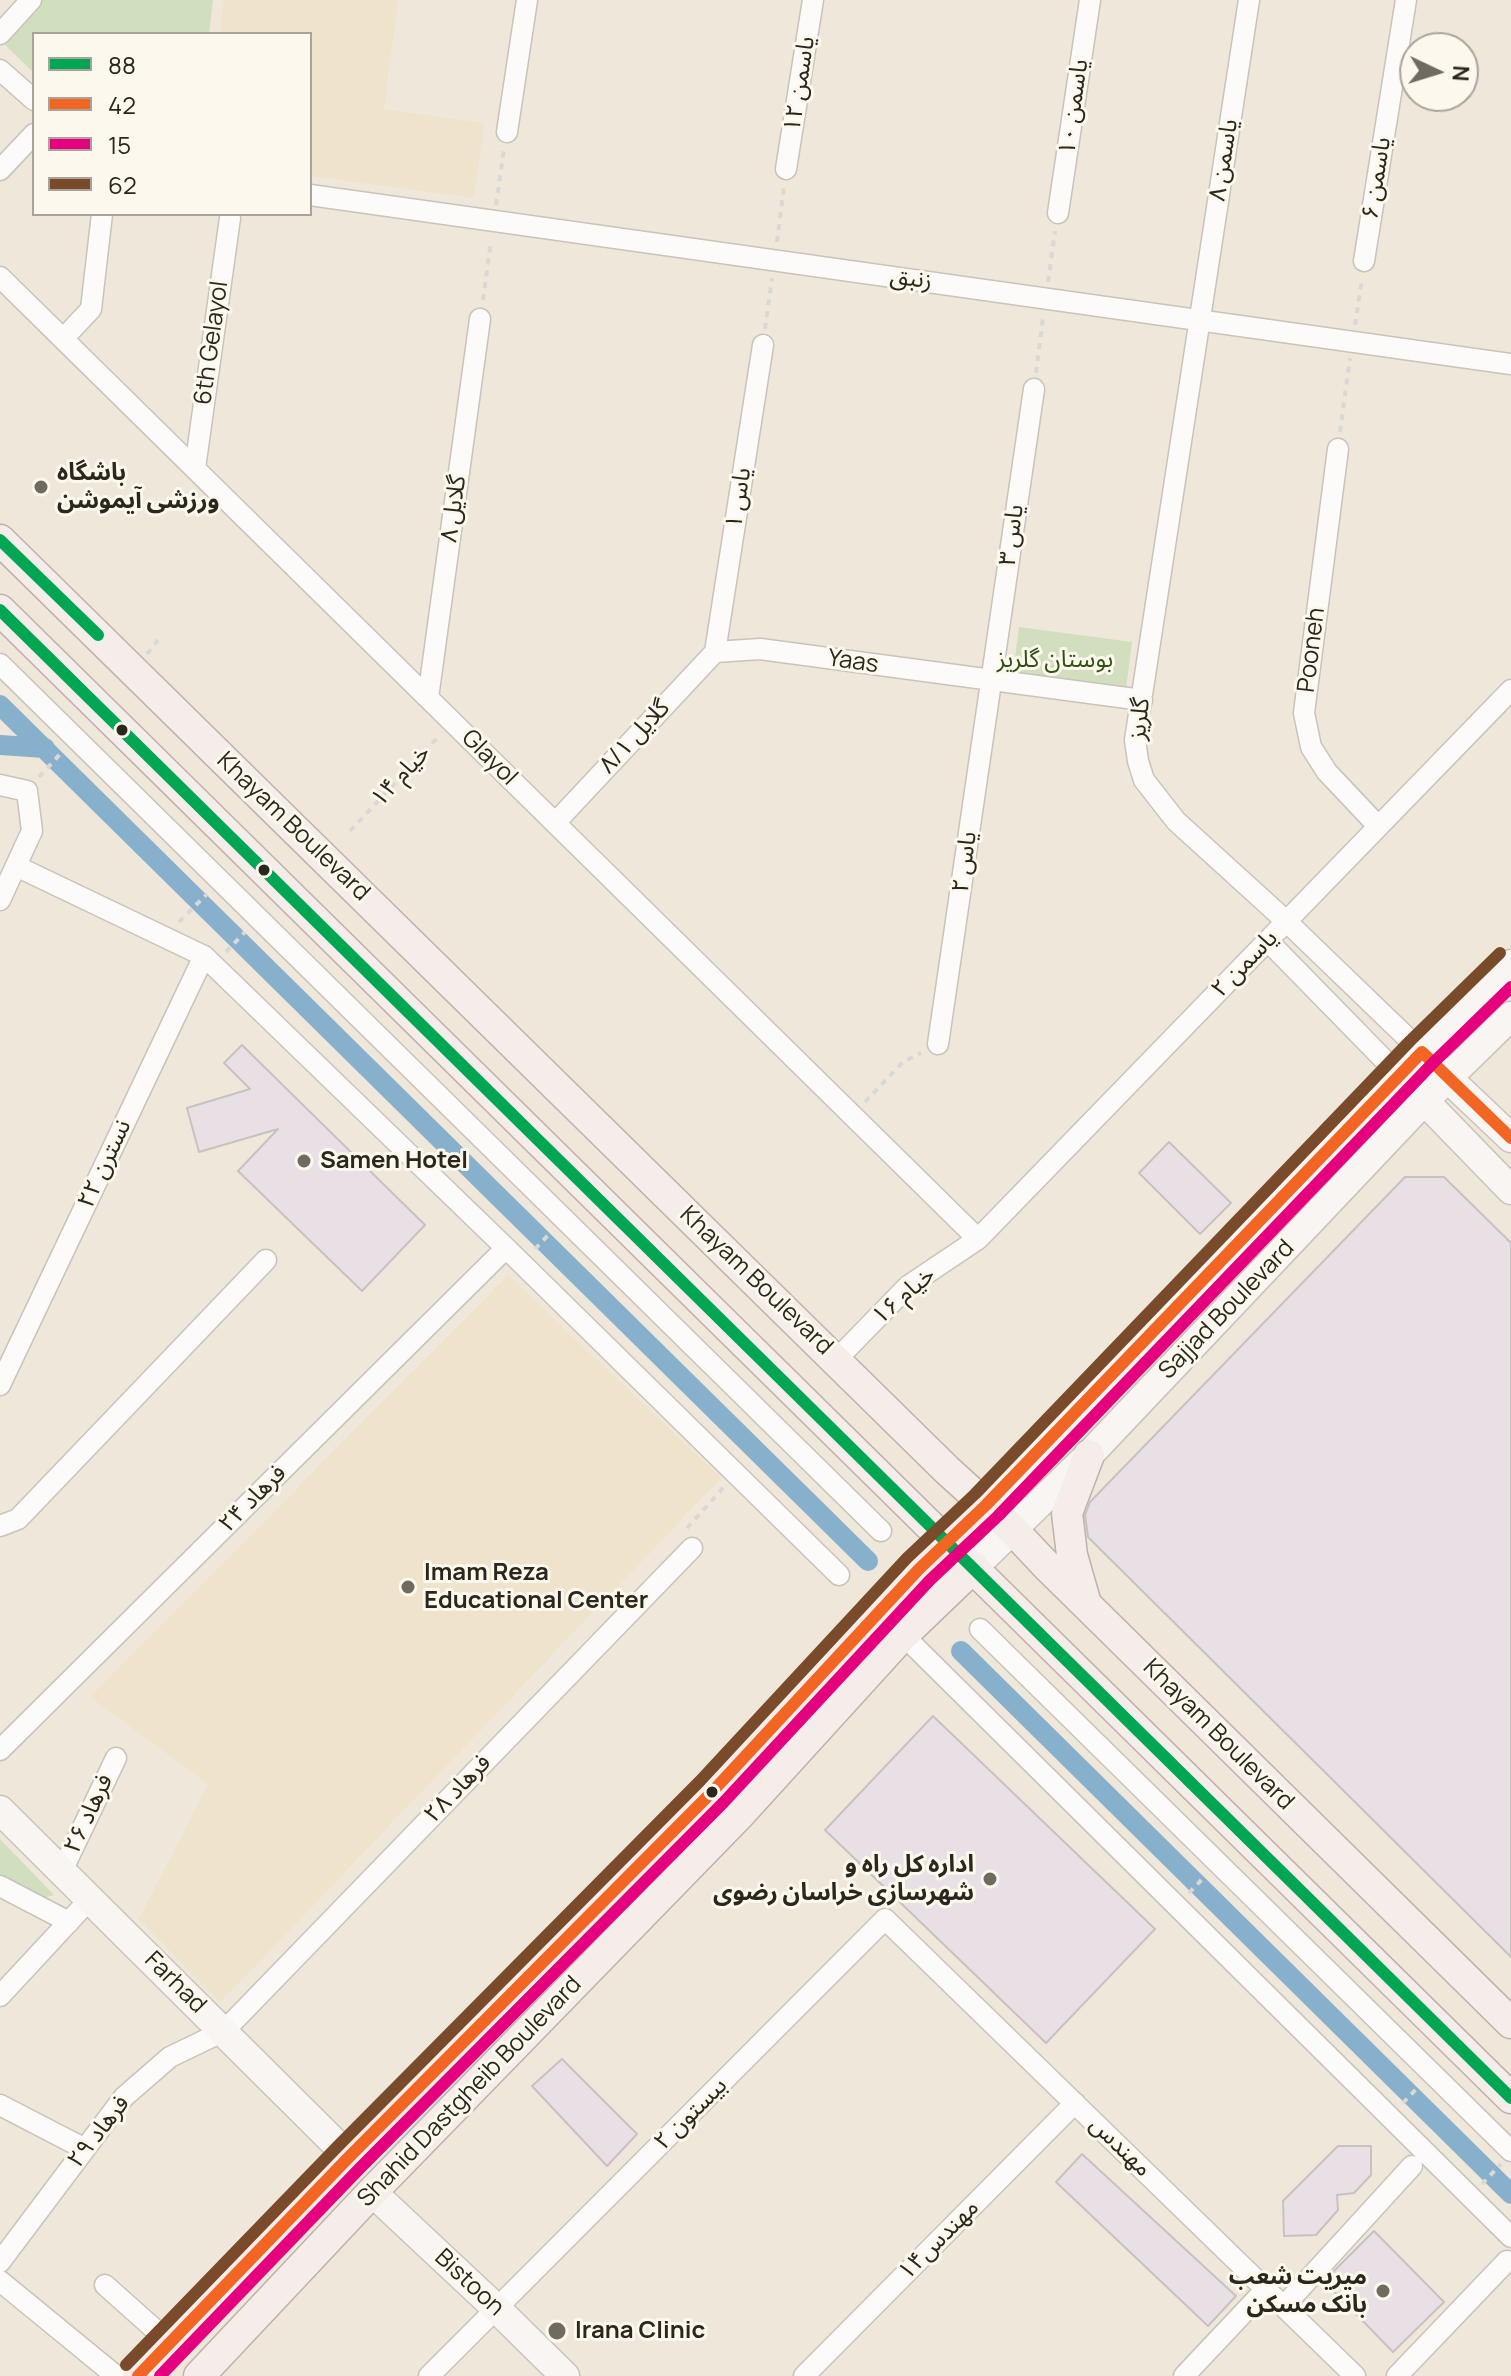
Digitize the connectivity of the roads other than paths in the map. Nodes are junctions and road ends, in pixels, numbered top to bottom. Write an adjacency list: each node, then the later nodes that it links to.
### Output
1 (31, 0): 7 (street)
2 (527, 0): 10 (street)
3 (813, 0): 12 (street, یاسمن ۱۲)
4 (1090, 0): 15 (street, یاسمن ۱۰)
5 (1249, 0): 21 (street, یاسمن ۸)
6 (1406, 0): 18 (street, یاسمن ۶)
7 (0, 34)
8 (0, 70): 9 (street)
9 (32, 98)
10 (507, 132)
11 (32, 136): 13 (street)
12 (786, 169)
13 (0, 170)
14 (312, 195): 21 (street, زنبق)
15 (1058, 213)
16 (102, 216): 22 (street)
17 (230, 218): 27 (street, 6th Gelayol)
18 (1364, 261)
19 (0, 277): 22 (street, Glayol)
20 (480, 319): 34 (street, گلایل ۸)
21 (1200, 320): 24 (street, زنبق); 35 (street, گلریز)
22 (63, 339): 27 (street, Glayol)
23 (763, 345): 30 (street, یاس ۱)
24 (1511, 364)
25 (1034, 389): 32 (street, یاس ۳)
26 (1338, 449): 38 (street, Pooneh)
27 (195, 468): 34 (street, Glayol)
28 (0, 540): 46 (main road, Khayam Boulevard)
29 (0, 610): 49 (main road, Khayam Boulevard)
30 (715, 652): 32 (street, Yaas); 37 (street, گلایل ۸/۱)
31 (0, 664): 64 (street)
32 (991, 680): 35 (street, Yaas); 47 (street, یاس ۲)
33 (1511, 690): 38 (street, یاسمن ۲)
34 (428, 698): 37 (street, Glayol)
35 (1142, 700): 41 (street, گلریز)
36 (0, 785): 39 (street)
37 (555, 823): 55 (street, Glayol)
38 (1378, 826): 41 (street, یاسمن ۲)
39 (16, 866): 40 (street); 43 (street)
40 (0, 900)
41 (1286, 921): 42 (street, یاسمن ۲); 48 (street, گلریز)
42 (1268, 941): 50 (street); 55 (street, یاسمن ۲)
43 (209, 961): 56 (street); 59 (street, نسترن ۲۲)
44 (1511, 964): 48 (main road, Sajjad Boulevard)
45 (1511, 1016): 51 (main road, Sajjad Boulevard)
46 (495, 1025): 49 (main road); 58 (main road, Khayam Boulevard)
47 (938, 1044)
48 (1422, 1052): 50 (main road, Sajjad Boulevard); 51 (main road)
49 (458, 1059): 65 (main road, Khayam Boulevard)
50 (1400, 1076): 52 (main road); 61 (main road, Sajjad Boulevard)
51 (1448, 1078): 52 (main road, Sajjad Boulevard); 53 (main road)
52 (1424, 1101): 54 (main road); 60 (main road, Sajjad Boulevard)
53 (1511, 1138)
54 (1511, 1190)
55 (978, 1239): 58 (street, خیام ۱۶)
56 (514, 1255): 68 (street); 72 (street, فرهاد ۲۴)
57 (266, 1260): 62 (street)
58 (836, 1360): 61 (main road, Khayam Boulevard)
59 (2, 1375)
60 (1089, 1455): 63 (main road, Sajjad Boulevard); 69 (main road)
61 (986, 1505): 63 (main road, Khayam Boulevard); 65 (main road, Shahid Dastgheib Boulevard)
62 (0, 1526)
63 (1013, 1530): 67 (main road, Sajjad Boulevard); 69 (main road, Khayam Boulevard)
64 (881, 1531)
65 (946, 1542): 67 (main road, Khayam Boulevard); 88 (main road, Shahid Dastgheib Boulevard)
66 (692, 1548): 82 (street, فرهاد ۲۸)
67 (974, 1567): 71 (main road, Shahid Dastgheib Boulevard); 83 (main road, Khayam Boulevard)
68 (839, 1575)
69 (1087, 1606): 81 (main road, Khayam Boulevard)
70 (980, 1629): 87 (street)
71 (903, 1635): 90 (main road, Shahid Dastgheib Boulevard); 91 (street)
72 (0, 1750)
73 (116, 1758): 75 (street, فرهاد ۲۶)
74 (0, 1810): 75 (main road, Farhad)
75 (62, 1871): 77 (main road, Farhad)
76 (0, 1886): 79 (street)
77 (90, 1899): 79 (street); 82 (main road, Farhad)
78 (885, 1919): 84 (street, مهندس); 98 (street, بیستون ۲)
79 (69, 1922): 80 (street)
80 (0, 1995)
81 (1511, 2023)
82 (224, 2031): 86 (street, فرهاد ۲۹); 88 (main road, Farhad)
83 (1511, 2098)
84 (1075, 2103): 96 (street, مهندس); 105 (street, مهندس۱۴)
85 (0, 2105): 86 (street)
86 (85, 2149): 93 (street, فرهاد ۲۹)
87 (1511, 2153)
88 (349, 2157): 99 (main road, Shahid Dastgheib Boulevard)
89 (1412, 2166): 97 (street)
90 (372, 2192): 98 (main road, Bistoon); 102 (main road, Shahid Dastgheib Boulevard)
91 (1511, 2237)
92 (1507, 2261): 108 (street)
93 (0, 2262)
94 (0, 2281): 100 (street)
95 (105, 2285): 99 (street)
96 (1266, 2289): 97 (street, مهندس); 106 (street)
97 (1284, 2306): 107 (street, مهندس)
98 (497, 2309): 103 (street, بیستون ۲); 104 (main road, Bistoon)
99 (170, 2343): 101 (main road, Shahid Dastgheib Boulevard)
100 (116, 2376)
101 (138, 2376)
102 (199, 2376)
103 (429, 2376)
104 (565, 2376)
105 (804, 2376)
106 (1184, 2376)
107 (1355, 2376)
108 (1397, 2376)

